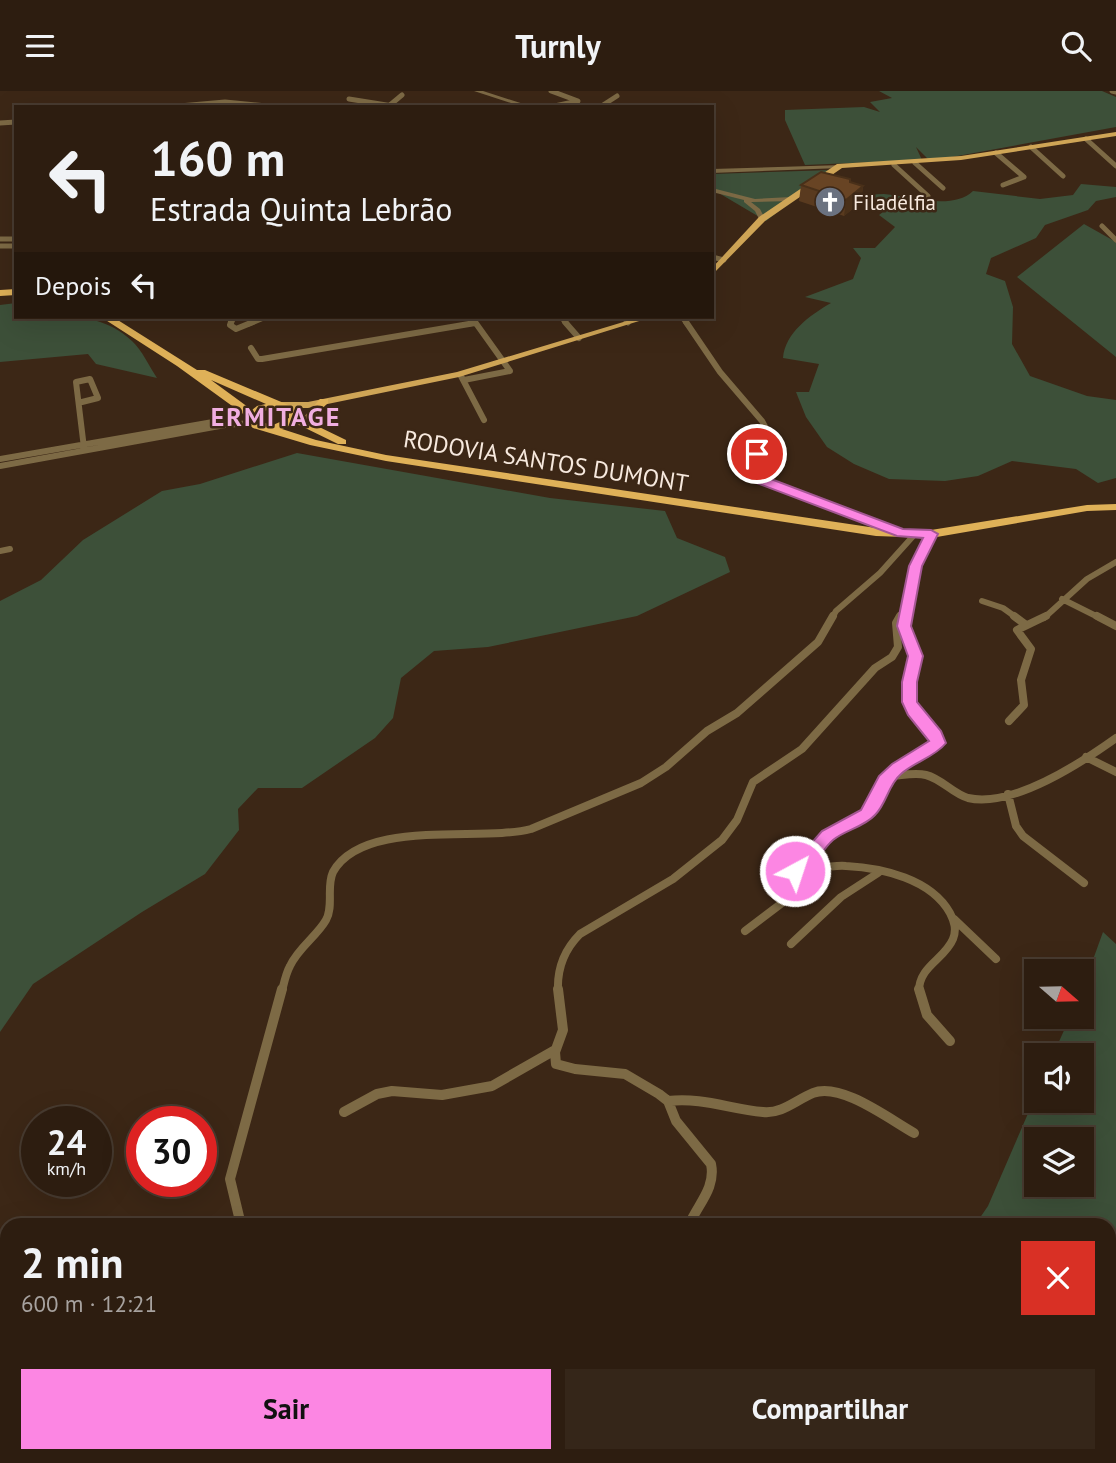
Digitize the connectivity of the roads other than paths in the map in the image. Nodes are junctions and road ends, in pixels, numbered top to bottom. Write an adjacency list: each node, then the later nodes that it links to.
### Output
1 (211, 91): 9 (street)
2 (352, 91): 8 (street)
3 (477, 91): 15 (street)
4 (551, 91): 16 (street)
5 (378, 93): 10 (street)
6 (402, 95): 14 (street)
7 (617, 96): 17 (street)
8 (349, 99): 10 (street); 13 (street)
9 (215, 102): 11 (street); 12 (street)
10 (368, 102): 14 (street)
11 (208, 105)
12 (252, 105)
13 (347, 105)
14 (390, 105)
15 (523, 105)
16 (559, 105)
17 (603, 105)
18 (1116, 134): 19 (main road)
19 (1086, 139): 20 (main road); 25 (street)
20 (1031, 147): 21 (main road); 27 (street)
21 (996, 153): 22 (main road); 28 (street)
22 (915, 163): 23 (main road); 29 (street)
23 (894, 165): 24 (main road); 31 (street)
24 (840, 166): 26 (street); 33 (main road)
25 (1116, 166)
26 (714, 171)
27 (1063, 176)
28 (1003, 185)
29 (943, 188)
30 (714, 191): 32 (street)
31 (928, 196)
32 (742, 199): 33 (street); 34 (street)
33 (791, 199): 34 (main road)
34 (762, 219): 38 (main road)
35 (1102, 226): 36 (street)
36 (1116, 240)
37 (714, 258): 38 (street)
38 (724, 260): 39 (main road)
39 (714, 271)
40 (109, 319): 51 (highway)
41 (234, 319): 42 (street)
42 (261, 319)
43 (472, 319): 47 (street)
44 (563, 319): 48 (street)
45 (683, 319): 66 (street)
46 (625, 320): 48 (main road)
47 (475, 323): 49 (street); 50 (street)
48 (579, 338): 50 (main road)
49 (251, 348)
50 (504, 363): 52 (main road)
51 (187, 365): 55 (highway); 56 (highway)
52 (461, 377): 53 (main road); 58 (street)
53 (324, 401): 55 (main road); 57 (main road); 59 (highway)
54 (82, 402): 61 (street)
55 (277, 405): 56 (highway); 57 (highway)
56 (251, 418): 60 (highway); 61 (street)
57 (294, 418): 59 (highway); 60 (highway)
58 (484, 420)
59 (308, 426): 62 (highway)
60 (269, 429): 62 (highway)
61 (84, 447): 63 (street); 64 (street)
62 (386, 458): 66 (highway, RODOVIA SANTOS DUMONT)
63 (0, 459)
64 (0, 466)
65 (1116, 507): 68 (highway, RODOVIA SANTOS DUMONT)
66 (901, 533): 67 (highway, RODOVIA SANTOS DUMONT)
67 (915, 534): 68 (highway, RODOVIA SANTOS DUMONT); 95 (street)
68 (931, 534): 73 (street)
69 (10, 549): 70 (street)
70 (0, 551)
71 (1116, 562): 72 (street)
72 (1062, 599): 75 (street); 76 (street)
73 (909, 601): 81 (street); 91 (street)
74 (982, 601): 75 (street)
75 (1026, 625): 77 (street)
76 (1116, 626)
77 (1009, 721)
78 (1116, 738): 79 (street)
79 (1086, 757): 80 (street); 82 (street)
80 (1116, 772)
81 (888, 776): 82 (street); 83 (street)
82 (1008, 794): 85 (street)
83 (808, 862): 84 (street); 87 (street)
84 (878, 873): 86 (street); 88 (street)
85 (1084, 883)
86 (954, 919): 89 (street); 90 (street)
87 (745, 931)
88 (791, 943)
89 (996, 959)
90 (950, 1041)
91 (555, 1050): 92 (street); 93 (street)
92 (668, 1101): 94 (street); 96 (street)
93 (344, 1112)
94 (914, 1133)
95 (240, 1218)
96 (694, 1218)

